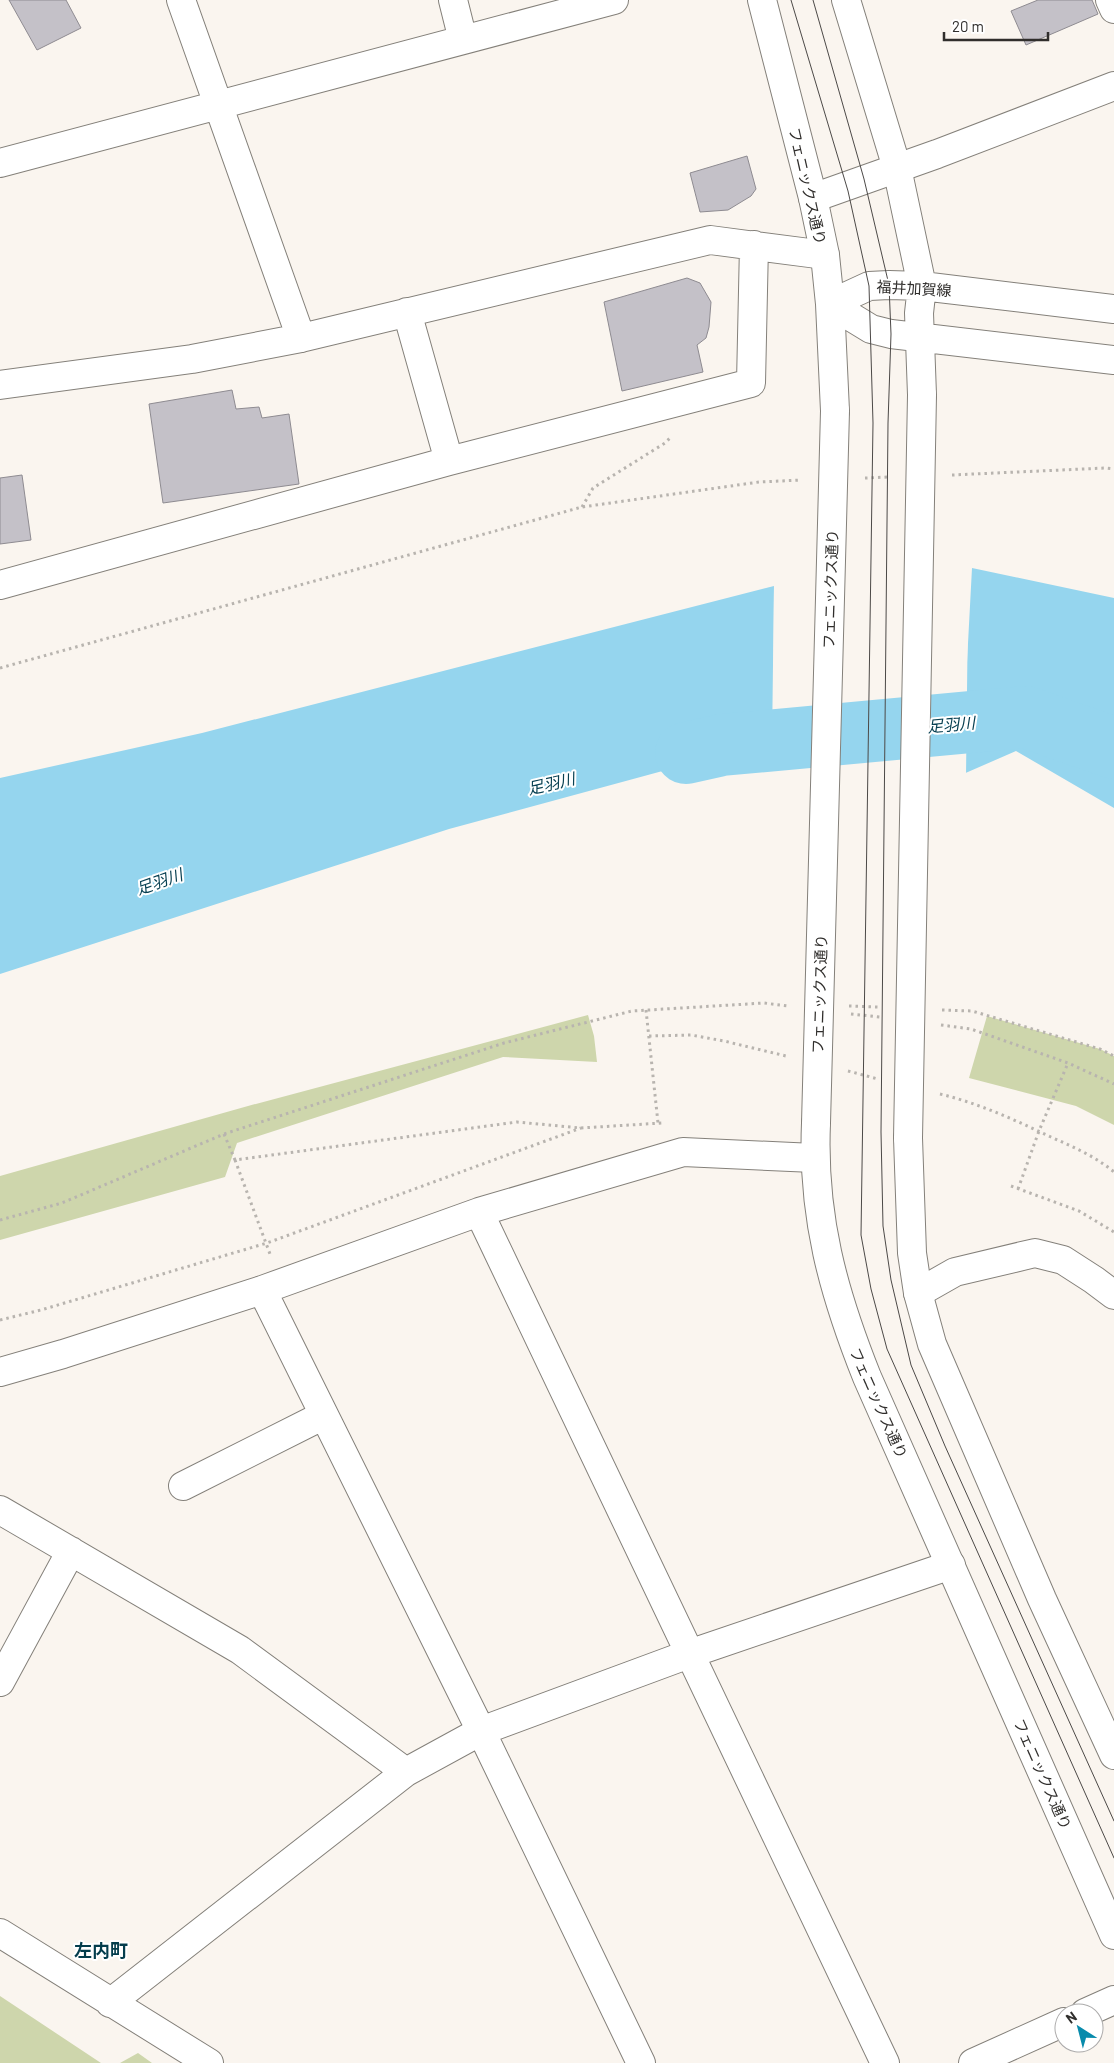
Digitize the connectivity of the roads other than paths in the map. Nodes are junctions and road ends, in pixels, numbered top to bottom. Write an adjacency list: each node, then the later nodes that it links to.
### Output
1 (181, 0): 10 (street)
2 (453, 0): 8 (street)
3 (614, 0): 8 (street)
4 (762, 0): 13 (street, フェニックス通り)
5 (846, 0): 12 (street)
6 (1110, 0): 7 (street)
7 (1114, 9)
8 (463, 40): 10 (street)
9 (1114, 86): 12 (street)
10 (217, 105): 11 (street); 20 (street)
11 (0, 163)
12 (898, 168): 13 (street); 16 (street)
13 (813, 198): 15 (street, フェニックス通り)
14 (754, 245): 15 (street); 19 (street); 24 (street)
15 (825, 255): 17 (street, フェニックス通り)
16 (922, 286): 17 (street, 福井加賀線); 18 (street, 福井加賀線); 21 (street)
17 (830, 304): 21 (street); 26 (street, フェニックス通り, bridge)
18 (1114, 309)
19 (407, 312): 20 (street); 24 (street)
20 (301, 338): 23 (street)
21 (920, 338): 22 (street); 29 (street, bridge)
22 (1114, 360)
23 (0, 385)
24 (449, 461): 25 (street)
25 (0, 585)
26 (814, 1158): 27 (street); 36 (street, フェニックス通り)
27 (479, 1212): 28 (street); 37 (street)
28 (270, 1287): 31 (street); 32 (street)
29 (918, 1293): 30 (street); 40 (street)
30 (1114, 1295)
31 (0, 1372)
32 (324, 1414): 33 (street); 39 (street)
33 (183, 1486)
34 (0, 1510): 35 (street)
35 (71, 1551): 38 (street); 41 (street)
36 (950, 1565): 37 (street); 43 (street, フェニックス通り)
37 (689, 1654): 39 (street); 48 (street)
38 (0, 1682)
39 (481, 1731): 41 (street); 47 (street)
40 (1114, 1755)
41 (406, 1772): 44 (street)
42 (0, 1933): 44 (street)
43 (1114, 1935)
44 (110, 2003): 46 (street)
45 (1054, 2027): 49 (street)
46 (209, 2063)
47 (641, 2063)
48 (885, 2063)
49 (973, 2063)

